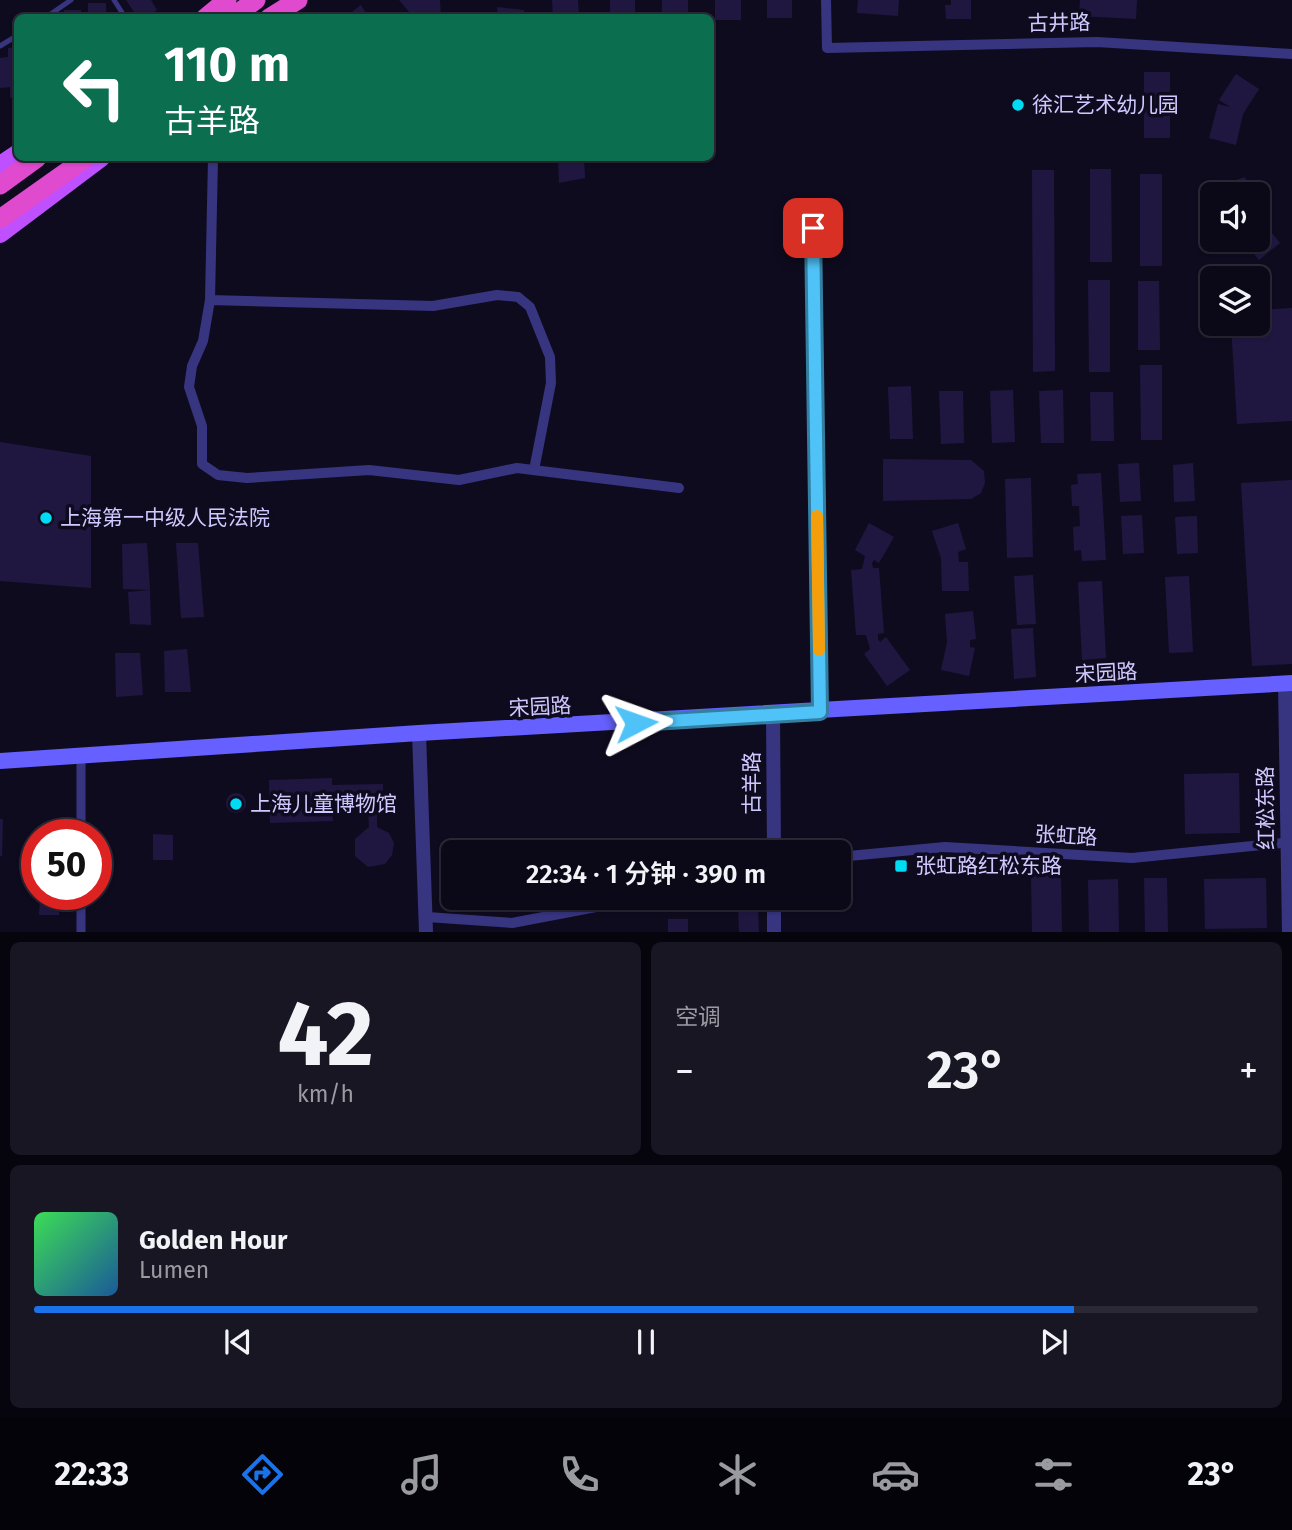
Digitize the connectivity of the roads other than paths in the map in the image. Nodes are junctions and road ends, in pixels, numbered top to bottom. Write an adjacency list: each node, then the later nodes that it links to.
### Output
1 (71, 0): 8 (lane)
2 (114, 0): 9 (lane)
3 (227, 0): 10 (highway)
4 (238, 0): 11 (main road)
5 (256, 0): 12 (highway)
6 (826, 0): 14 (street, 古井路)
7 (294, 7): 13 (highway)
8 (51, 14)
9 (123, 14)
10 (210, 14)
11 (219, 14)
12 (237, 14)
13 (275, 14)
14 (1292, 54)
15 (33, 161): 19 (highway)
16 (82, 161): 20 (highway)
17 (97, 161): 22 (main road)
18 (213, 161): 23 (street)
19 (0, 185)
20 (0, 219)
21 (813, 228): 27 (street)
22 (0, 234)
23 (210, 300): 24 (street); 24 (street)
24 (534, 470): 25 (street)
25 (679, 488)
26 (1289, 684): 27 (main road, 宋园路); 34 (street, 红松东路)
27 (820, 712): 28 (main road, 宋园路)
28 (773, 714): 29 (main road, 宋园路); 33 (street, 古羊路)
29 (419, 733): 30 (main road, 宋园路); 39 (street)
30 (81, 756): 31 (main road, 宋园路); 32 (street)
31 (0, 761)
32 (81, 819)
33 (774, 840)
34 (1290, 843): 35 (street, 张虹路); 42 (street, 红松东路)
35 (851, 856)
36 (81, 910): 40 (street)
37 (580, 910): 39 (street)
38 (774, 910): 41 (street)
39 (426, 924)
40 (81, 932)
41 (774, 932)
42 (1289, 932)

